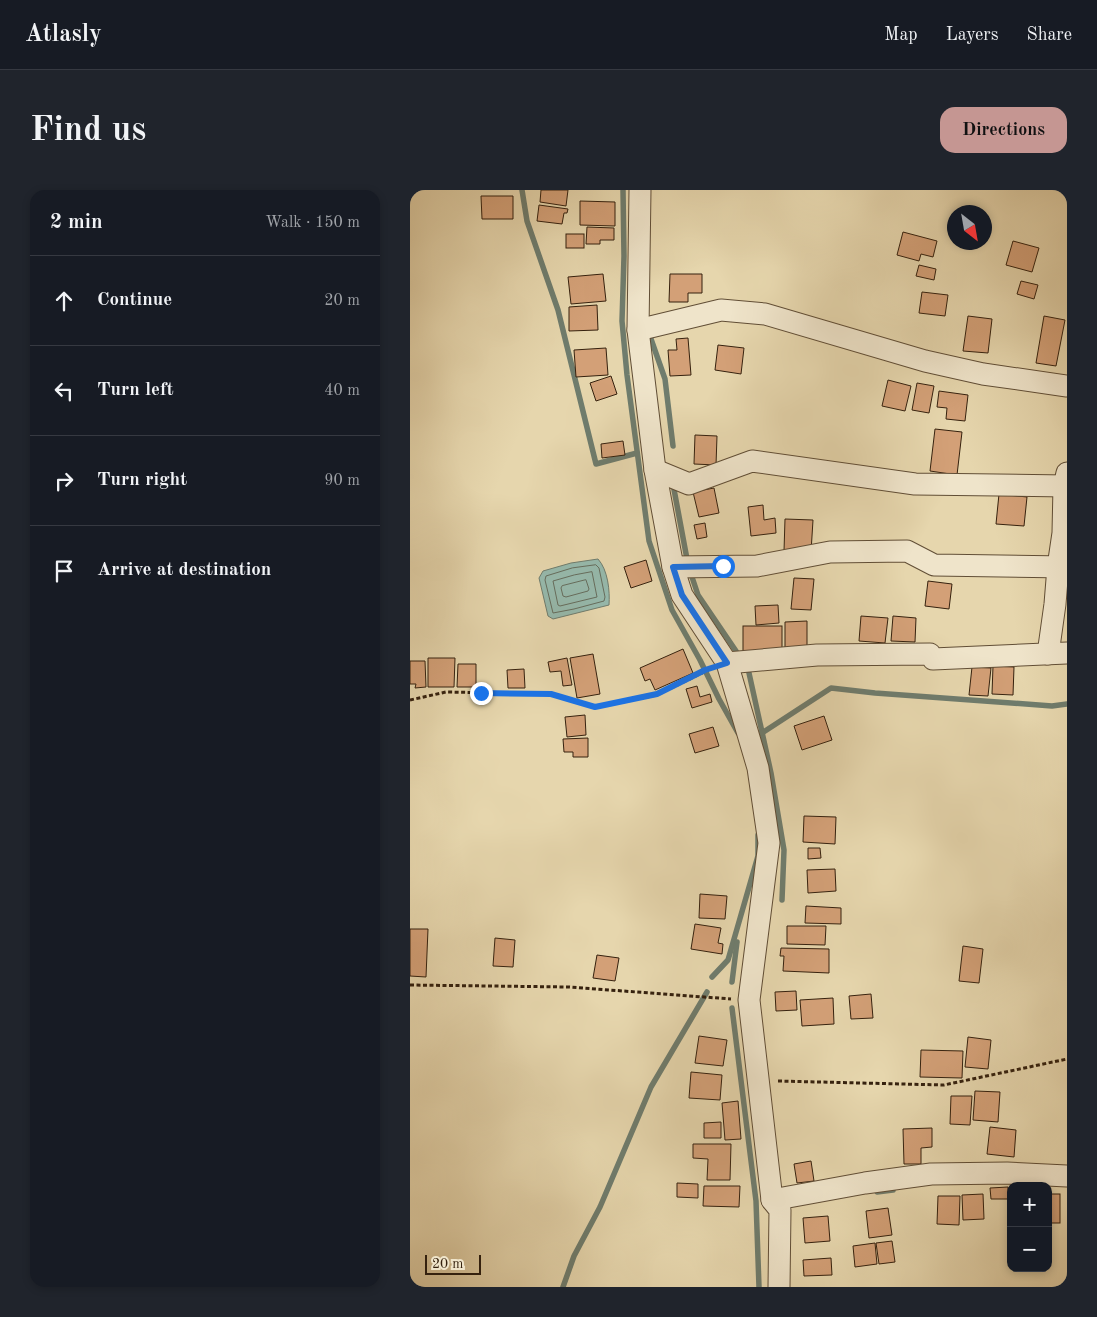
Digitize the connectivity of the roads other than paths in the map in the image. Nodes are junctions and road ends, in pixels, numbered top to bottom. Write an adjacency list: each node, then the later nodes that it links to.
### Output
1 (640, 190): 2 (street)
2 (638, 330): 3 (street); 4 (street)
3 (1067, 386)
4 (655, 470): 5 (street); 6 (street)
5 (1066, 481): 7 (street)
6 (673, 567): 7 (street); 9 (street)
7 (1062, 567): 8 (street)
8 (1058, 654): 9 (street)
9 (727, 663): 11 (street)
10 (1067, 1176): 11 (street)
11 (772, 1200): 12 (street)
12 (779, 1287)

